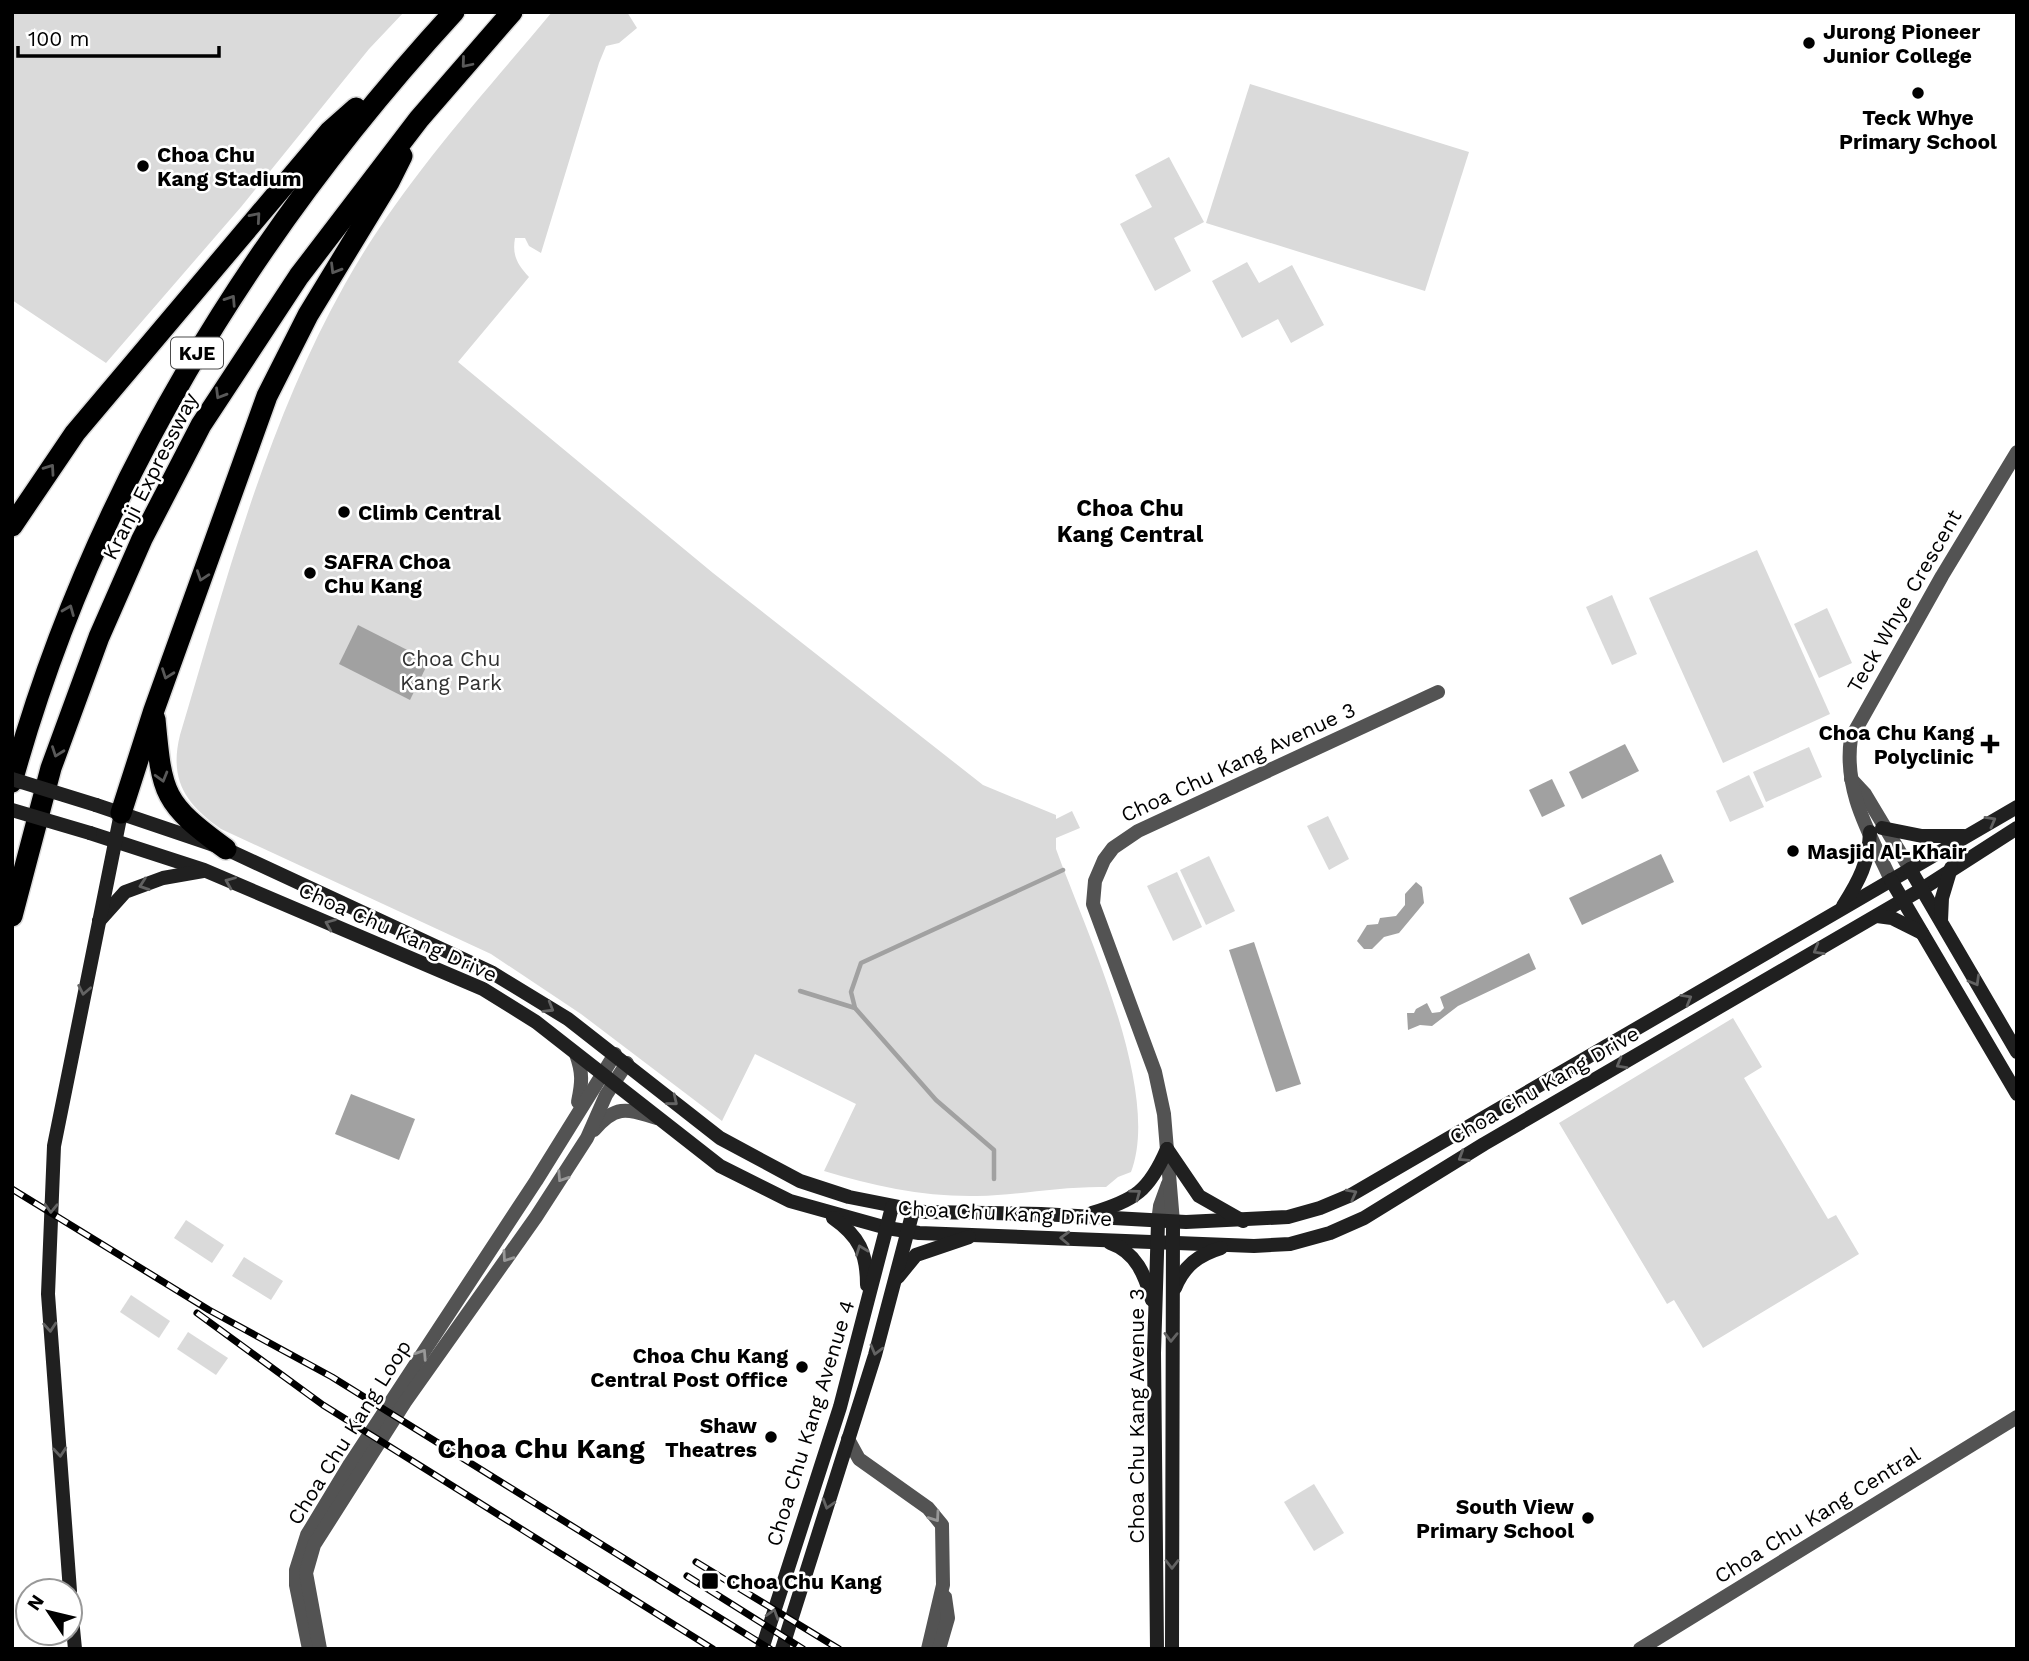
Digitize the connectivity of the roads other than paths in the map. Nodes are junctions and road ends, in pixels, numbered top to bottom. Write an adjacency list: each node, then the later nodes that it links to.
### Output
1 (454, 12): 3 (highway, Kranji Expressway / KJE)
2 (512, 12): 4 (highway, Kranji Expressway / KJE, one-way to 4)
3 (406, 65): 6 (highway, one-way to 3); 9 (highway, Kranji Expressway / KJE, one-way to 3)
4 (419, 119): 8 (highway, one-way to 8); 25 (highway, Kranji Expressway / KJE, one-way to 25)
5 (2017, 452): 14 (street, Teck Whye Crescent)
6 (12, 526)
7 (1438, 692): 41 (street, Choa Chu Kang Avenue 3)
8 (154, 709): 12 (highway); 17 (highway, one-way to 17)
9 (12, 780): 12 (main road, Choa Chu Kang Drive, bridge)
10 (2017, 807): 15 (main road, Choa Chu Kang Drive, one-way to 10)
11 (12, 810): 16 (main road, Choa Chu Kang Drive, bridge)
12 (121, 813): 16 (main road); 17 (main road, Choa Chu Kang Drive)
13 (2017, 828): 18 (main road, Choa Chu Kang Drive)
14 (1876, 830): 15 (main road); 19 (street, Teck Whye Crescent); 21 (street, Teck Whye Crescent); 24 (main road)
15 (1964, 836): 19 (main road, Choa Chu Kang Drive)
16 (115, 841): 20 (main road, Choa Chu Kang Drive); 28 (main road)
17 (226, 849): 32 (main road, Choa Chu Kang Drive, one-way to 32)
18 (1951, 868): 22 (main road, Choa Chu Kang Drive); 27 (main road)
19 (1910, 869): 21 (main road, Choa Chu Kang Drive); 22 (main road)
20 (204, 870): 28 (main road, one-way to 28); 31 (main road, Choa Chu Kang Drive, one-way to 20)
21 (1891, 880): 23 (main road); 24 (main road, Choa Chu Kang Drive)
22 (1922, 889): 23 (main road, Choa Chu Kang Drive); 27 (main road)
23 (1903, 901): 26 (main road, Choa Chu Kang Drive); 29 (main road)
24 (1841, 910): 47 (main road, Choa Chu Kang Drive, one-way to 24)
25 (12, 916)
26 (1877, 916): 29 (main road); 55 (main road, Choa Chu Kang Drive, one-way to 55)
27 (1941, 922): 30 (main road, one-way to 30)
28 (97, 923): 66 (main road, one-way to 66)
29 (1923, 934): 36 (main road)
30 (2017, 1052)
31 (576, 1054): 34 (main road, Choa Chu Kang Drive); 38 (street)
32 (615, 1054): 33 (main road, Choa Chu Kang Drive); 34 (street, Choa Chu Kang Loop)
33 (627, 1063): 35 (street, Choa Chu Kang Loop); 40 (main road, Choa Chu Kang Drive, one-way to 40)
34 (601, 1074): 35 (main road, Choa Chu Kang Drive); 38 (street, Choa Chu Kang Loop)
35 (613, 1084): 37 (main road, Choa Chu Kang Drive); 39 (street, Choa Chu Kang Loop)
36 (2017, 1094)
37 (657, 1118): 39 (street); 42 (main road, Choa Chu Kang Drive)
38 (574, 1121): 57 (street, Choa Chu Kang Loop)
39 (587, 1138): 59 (street, Choa Chu Kang Loop, one-way to 59)
40 (720, 1138): 42 (main road); 43 (main road, Choa Chu Kang Drive)
41 (1167, 1149): 46 (main road, one-way to 41); 47 (main road); 48 (street, Choa Chu Kang Avenue 3)
42 (720, 1166): 44 (main road, Choa Chu Kang Drive)
43 (892, 1208): 45 (main road, Choa Chu Kang Drive); 49 (main road, Choa Chu Kang Avenue 4)
44 (823, 1211): 49 (main road, Choa Chu Kang Drive); 60 (main road, one-way to 44)
45 (913, 1211): 46 (main road, Choa Chu Kang Drive); 50 (main road, Choa Chu Kang Avenue 4)
46 (1084, 1215): 48 (main road, Choa Chu Kang Drive)
47 (1243, 1221): 48 (main road, Choa Chu Kang Drive)
48 (1166, 1222): 53 (main road, Choa Chu Kang Avenue 3); 54 (main road, Choa Chu Kang Avenue 3)
49 (887, 1228): 50 (main road, Choa Chu Kang Drive); 60 (main road, Choa Chu Kang Avenue 4)
50 (908, 1231): 51 (main road, Choa Chu Kang Drive); 56 (main road, Choa Chu Kang Avenue 4)
51 (974, 1235): 52 (main road, Choa Chu Kang Drive, one-way to 51); 56 (main road)
52 (1099, 1238): 53 (main road, Choa Chu Kang Drive); 61 (main road)
53 (1158, 1244): 54 (main road, Choa Chu Kang Drive); 61 (main road, Choa Chu Kang Avenue 3)
54 (1174, 1244): 55 (main road, Choa Chu Kang Drive); 58 (main road, Choa Chu Kang Avenue 3)
55 (1235, 1244): 58 (main road)
56 (893, 1284): 63 (main road, Choa Chu Kang Avenue 4, one-way to 63)
57 (465, 1288): 59 (street); 65 (street, Choa Chu Kang Loop, one-way to 57)
58 (1172, 1293): 77 (main road, Choa Chu Kang Avenue 3, one-way to 77)
59 (479, 1298): 64 (street, Choa Chu Kang Loop)
60 (867, 1306): 72 (main road, Choa Chu Kang Avenue 4, one-way to 60)
61 (1155, 1311): 76 (main road, Choa Chu Kang Avenue 3)
62 (2017, 1418): 78 (street, Choa Chu Kang Central)
63 (848, 1439): 67 (street, one-way to 67); 73 (main road, Choa Chu Kang Avenue 4, one-way to 73)
64 (332, 1517): 65 (street); 68 (street, Choa Chu Kang Loop)
65 (307, 1535): 69 (street, Choa Chu Kang Loop)
66 (68, 1577)
67 (943, 1585): 74 (street); 75 (street)
68 (310, 1602): 69 (street); 71 (street, Choa Chu Kang Loop)
69 (301, 1616): 70 (street, Choa Chu Kang Loop)
70 (309, 1649)
71 (320, 1649)
72 (762, 1649)
73 (782, 1649)
74 (928, 1649)
75 (939, 1649)
76 (1157, 1649)
77 (1172, 1649)
78 (1640, 1649)

